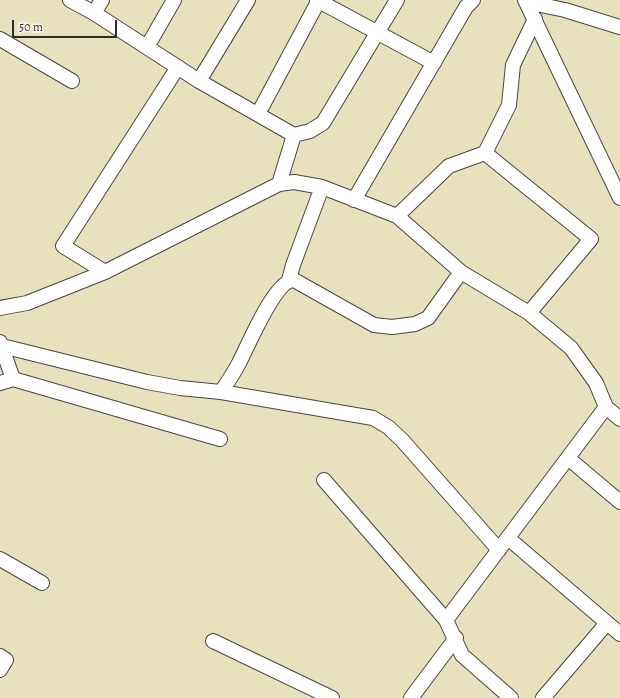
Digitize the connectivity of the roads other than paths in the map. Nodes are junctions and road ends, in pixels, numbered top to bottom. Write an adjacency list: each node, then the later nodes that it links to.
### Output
1 (70, 0): 9 (street)
2 (102, 0): 9 (street)
3 (174, 0): 14 (street)
4 (248, 0): 18 (street)
5 (318, 0): 12 (street); 19 (street)
6 (397, 0): 12 (street)
7 (473, 0): 15 (street)
8 (526, 1): 10 (street); 11 (street)
9 (94, 13): 14 (street)
10 (535, 19): 21 (street); 24 (street)
11 (620, 27)
12 (377, 33): 15 (street); 20 (street)
13 (0, 39): 17 (street)
14 (147, 47): 16 (street)
15 (434, 63): 25 (street)
16 (178, 67): 18 (street); 27 (street)
17 (72, 80)
18 (199, 81): 19 (street)
19 (258, 114): 20 (street)
20 (294, 135): 22 (street)
21 (485, 153): 26 (street); 31 (street)
22 (279, 184): 23 (street); 27 (street)
23 (322, 187): 25 (street); 29 (street)
24 (620, 198)
25 (354, 200): 26 (street)
26 (397, 216): 28 (street)
27 (105, 272): 30 (street)
28 (461, 272): 29 (street); 31 (street)
29 (289, 280): 34 (street)
30 (0, 308)
31 (530, 313): 35 (street)
32 (1, 344): 33 (street); 34 (street)
33 (6, 381): 37 (street)
34 (221, 392): 42 (street)
35 (606, 407): 36 (street); 38 (street)
36 (620, 419)
37 (220, 439)
38 (568, 458): 40 (street); 41 (street)
39 (324, 480): 45 (street)
40 (620, 502)
41 (508, 538): 42 (street); 46 (street)
42 (499, 550): 45 (street)
43 (0, 559): 44 (street)
44 (42, 583)
45 (446, 620): 48 (street)
46 (607, 623): 47 (street); 55 (street)
47 (620, 634)
48 (456, 638): 53 (street); 54 (street)
49 (213, 640): 52 (street)
50 (0, 656): 51 (street)
51 (0, 670)
52 (332, 698)
53 (410, 698)
54 (511, 698)
55 (543, 698)

